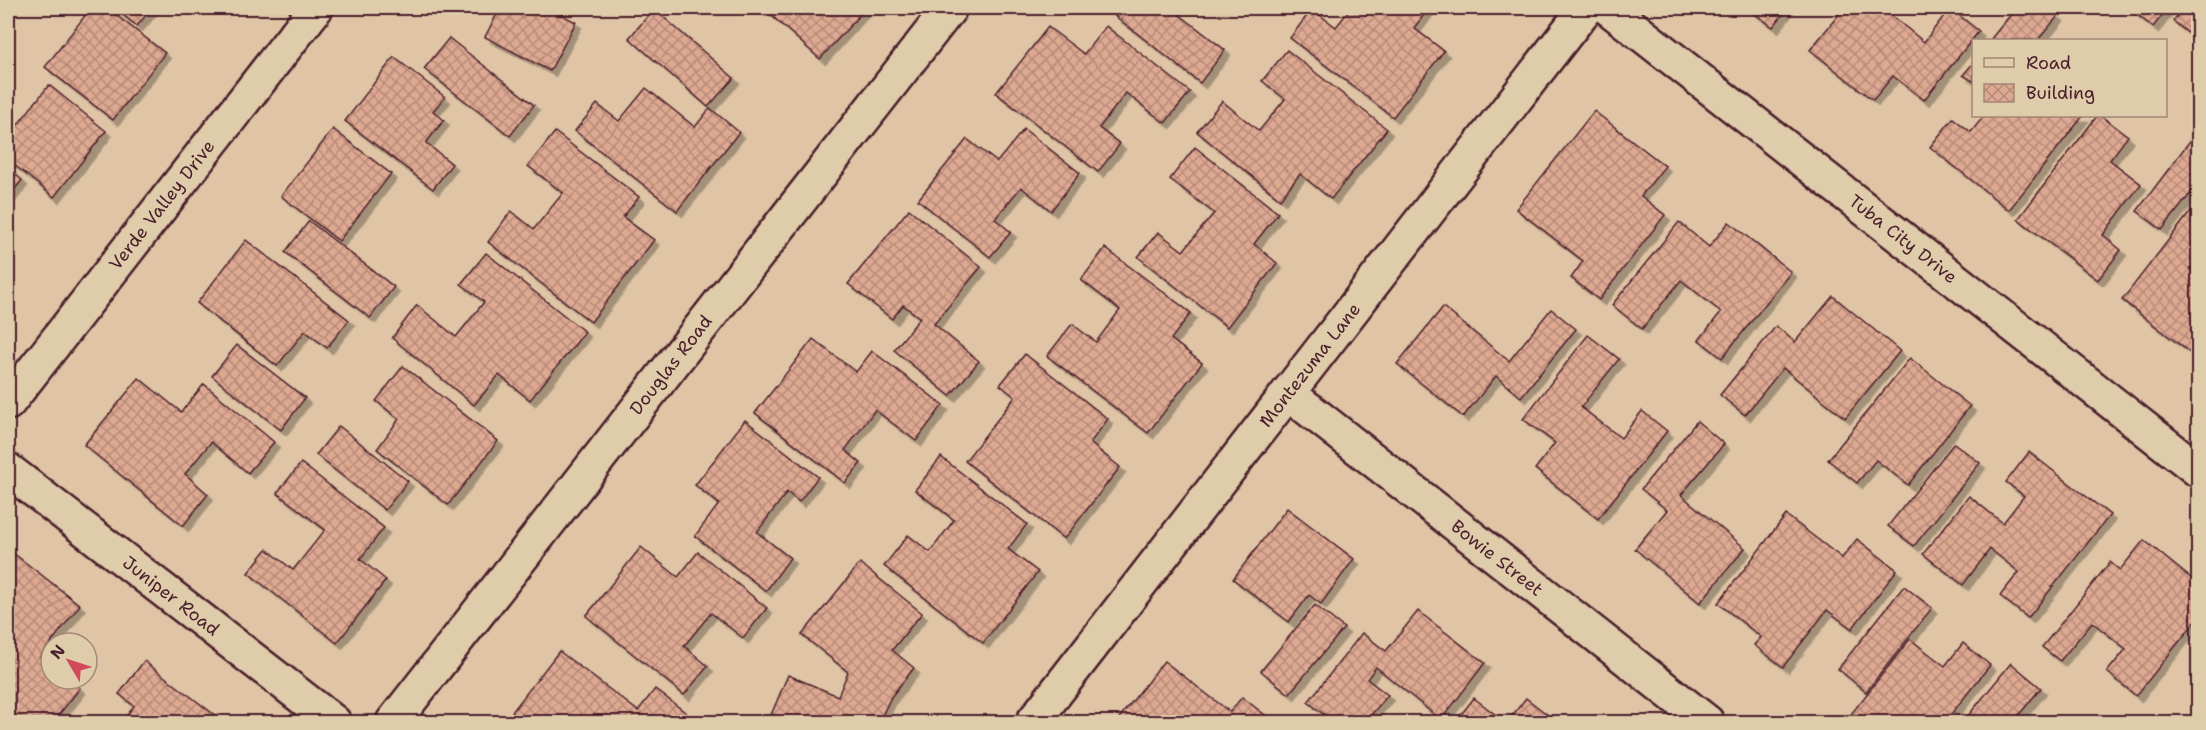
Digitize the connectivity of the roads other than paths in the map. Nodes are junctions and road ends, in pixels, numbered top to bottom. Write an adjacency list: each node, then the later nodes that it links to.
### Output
1 (316, 8): 6 (street, Verde Valley Drive)
2 (950, 8): 10 (street, Douglas Road)
3 (1586, 8): 5 (street, Montezuma Lane)
4 (1608, 8): 8 (street, Tuba City Drive)
5 (1288, 393): 11 (street, Montezuma Lane); 12 (street, Bowie Street)
6 (8, 403)
7 (8, 470): 9 (street, Juniper Road)
8 (2199, 470)
9 (334, 723)
10 (393, 723)
11 (1033, 723)
12 (1707, 723)

